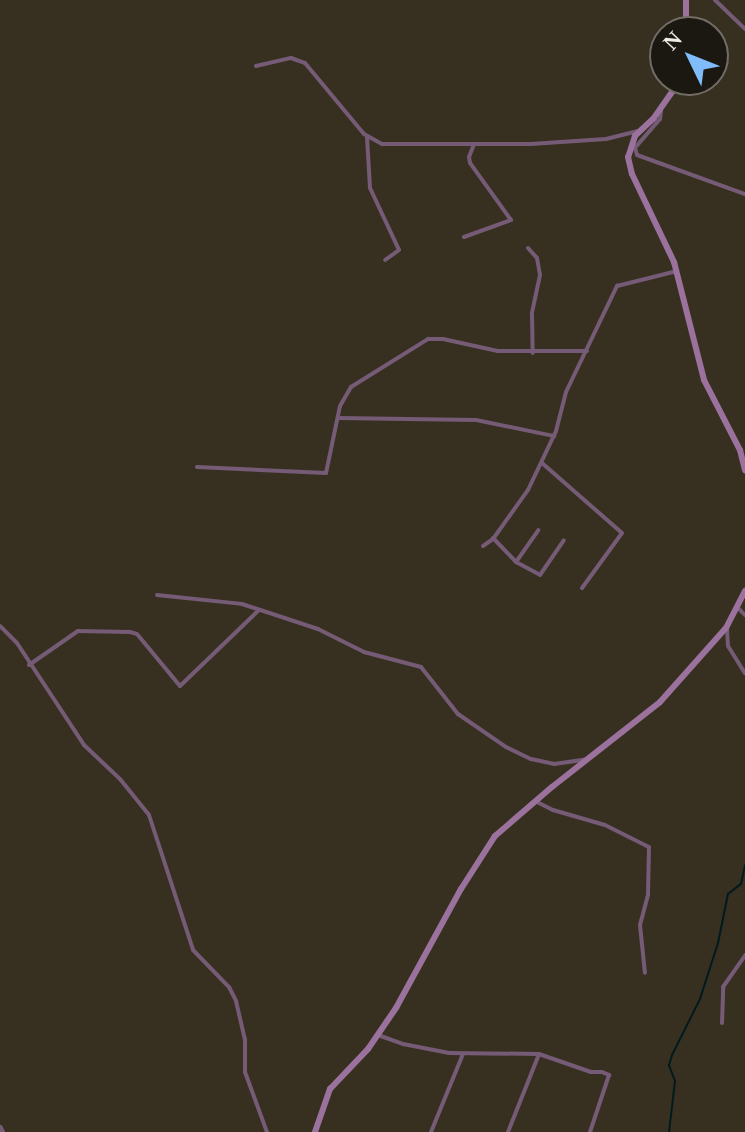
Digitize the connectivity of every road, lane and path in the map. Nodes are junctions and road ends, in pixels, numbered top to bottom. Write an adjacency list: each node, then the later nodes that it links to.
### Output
1 (715, 0): 2 (street)
2 (745, 29)
3 (256, 66): 7 (street)
4 (667, 96): 5 (main road)
5 (661, 108): 6 (main road); 9 (street)
6 (641, 130): 8 (street); 13 (main road)
7 (367, 137): 8 (street); 12 (street)
8 (474, 144): 10 (street)
9 (745, 194)
10 (464, 237)
11 (528, 248): 15 (street)
12 (385, 260)
13 (677, 271): 14 (street); 18 (main road)
14 (587, 351): 15 (street); 17 (street)
15 (533, 353): 16 (street)
16 (337, 418): 17 (street); 21 (street)
17 (554, 436): 20 (street)
18 (736, 442): 19 (street); 22 (main road)
19 (745, 442)
20 (542, 463): 24 (street); 28 (street)
21 (197, 467)
22 (745, 470)
23 (538, 530): 27 (street)
24 (493, 538): 26 (street); 27 (street)
25 (564, 540): 27 (street)
26 (483, 546)
27 (516, 562)
28 (582, 588)
29 (745, 591): 31 (main road)
30 (157, 595): 32 (street)
31 (738, 608): 33 (street); 35 (main road)
32 (258, 611): 36 (street); 38 (street)
33 (745, 615)
34 (0, 626): 36 (street)
35 (727, 626): 37 (street); 38 (main road)
36 (29, 665): 46 (street)
37 (745, 673)
38 (586, 760): 39 (main road)
39 (535, 801): 41 (street); 43 (main road)
40 (745, 955): 42 (street)
41 (645, 973)
42 (722, 1023)
43 (378, 1035): 44 (street); 47 (main road)
44 (463, 1054): 45 (street); 48 (street)
45 (539, 1054): 49 (street); 50 (street)
46 (267, 1132)
47 (315, 1132)
48 (431, 1132)
49 (508, 1132)
50 (590, 1132)

